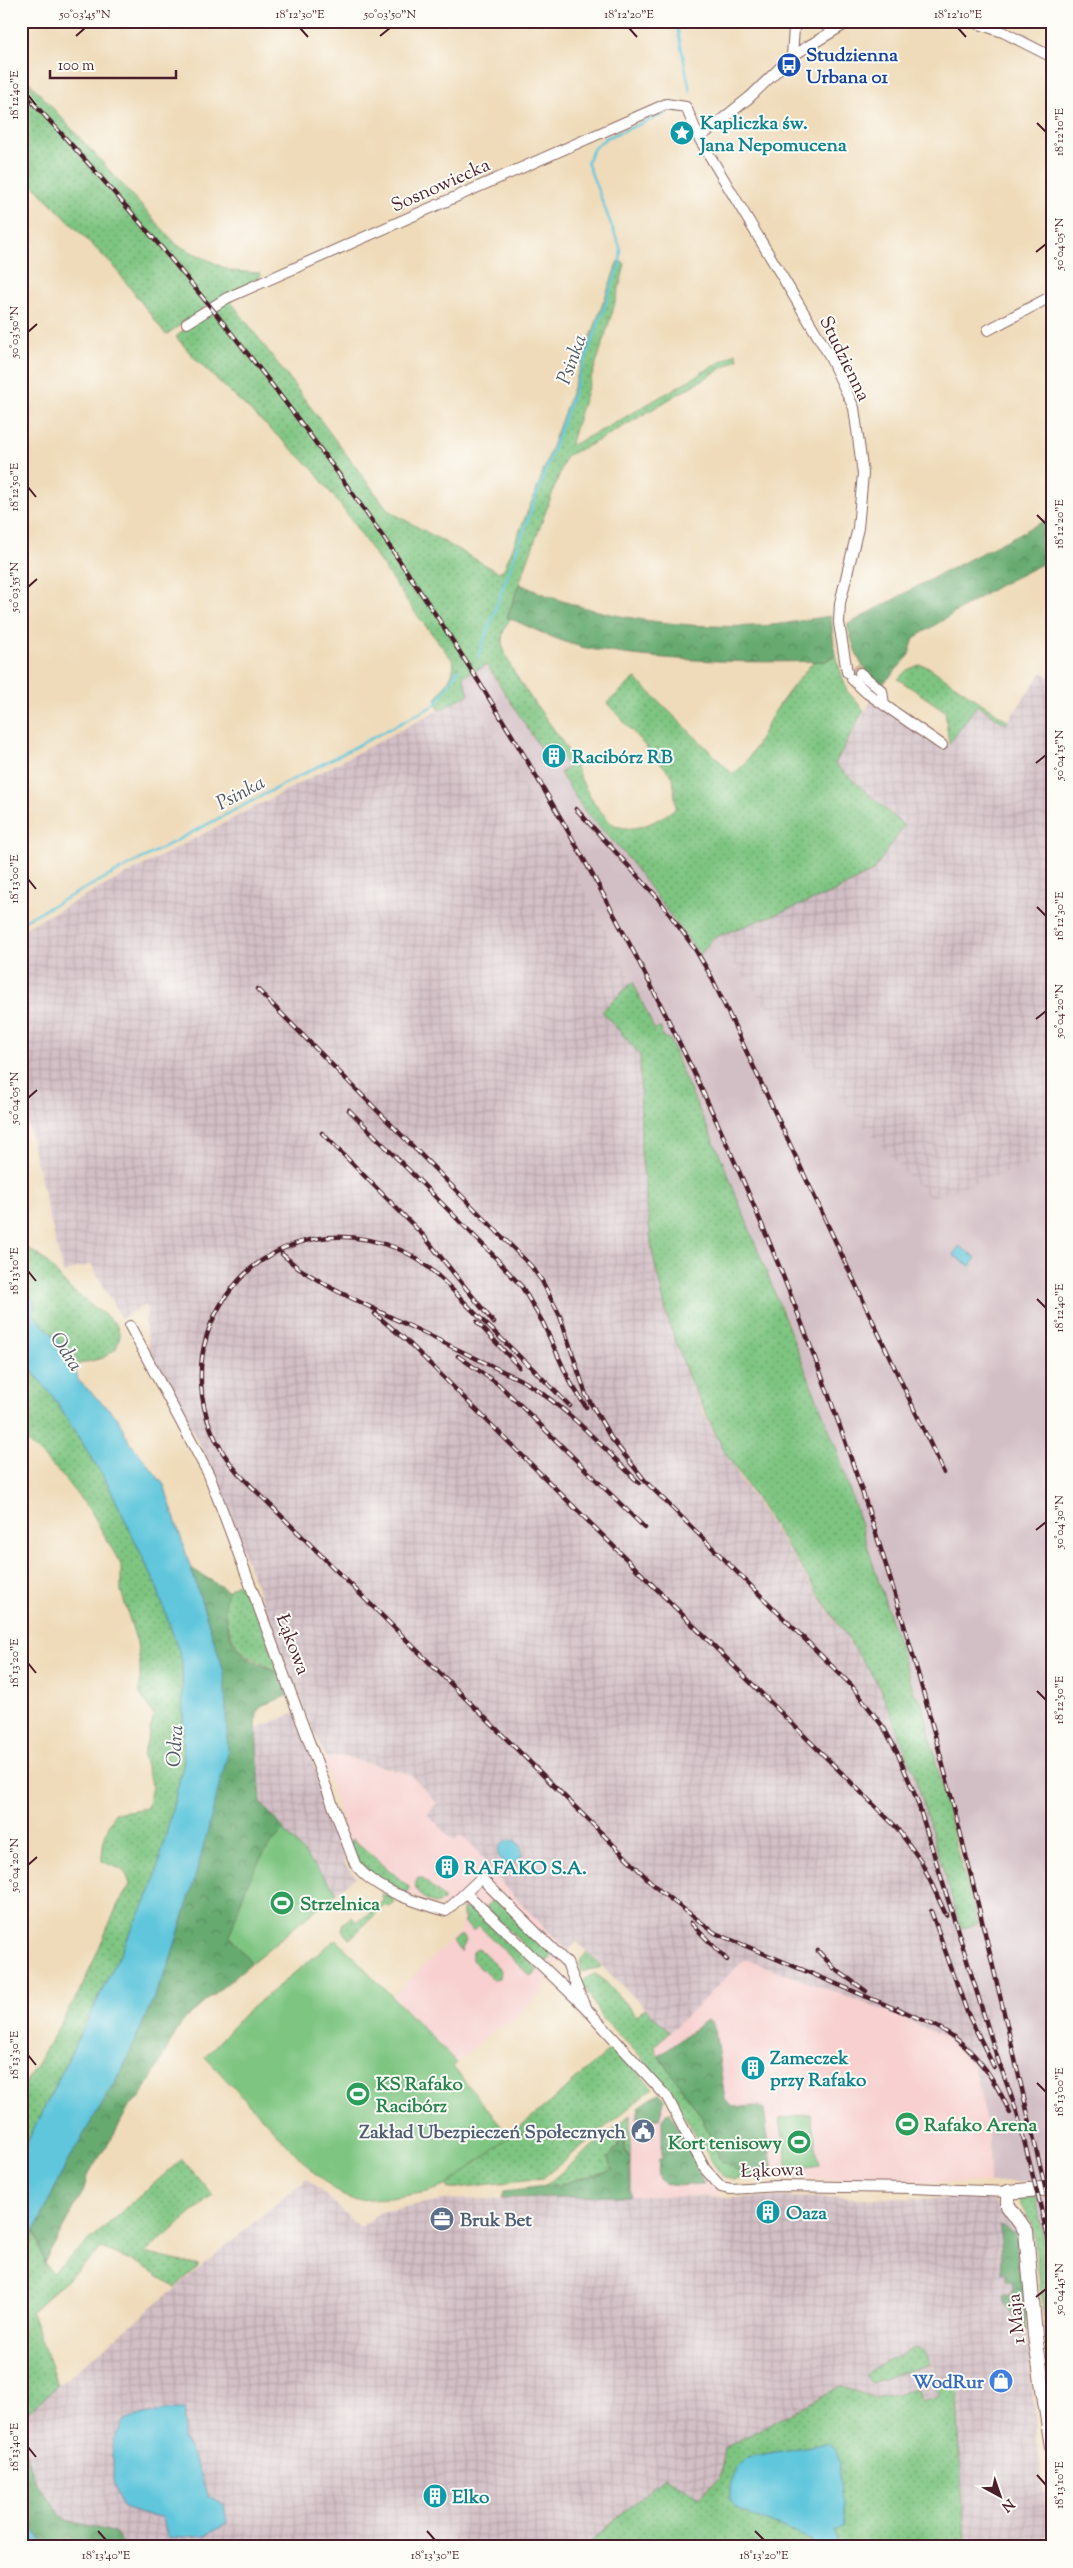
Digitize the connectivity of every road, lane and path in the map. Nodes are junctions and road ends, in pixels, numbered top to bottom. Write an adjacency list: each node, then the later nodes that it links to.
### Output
1 (798, 21): 4 (street)
2 (850, 21): 4 (street)
3 (971, 21): 5 (street)
4 (792, 56): 7 (street)
5 (1052, 57)
6 (686, 107): 7 (street, Studzienna); 9 (street, Sosnowiecka)
7 (699, 138): 11 (street, Studzienna)
8 (1052, 296): 10 (street)
9 (187, 323)
10 (988, 330)
11 (942, 745)
12 (130, 1326): 13 (street, Łąkowa)
13 (466, 1893): 14 (street, Łąkowa); 16 (street, Łąkowa)
14 (567, 1963): 15 (street, Łąkowa); 16 (street)
15 (573, 1978): 16 (street); 17 (street, Łąkowa)
16 (558, 1983): 17 (street, Łąkowa)
17 (585, 2007): 19 (street, Łąkowa)
18 (1052, 2188): 19 (street, Łąkowa)
19 (1008, 2192): 20 (street, 1 Maja)
20 (1052, 2447)

